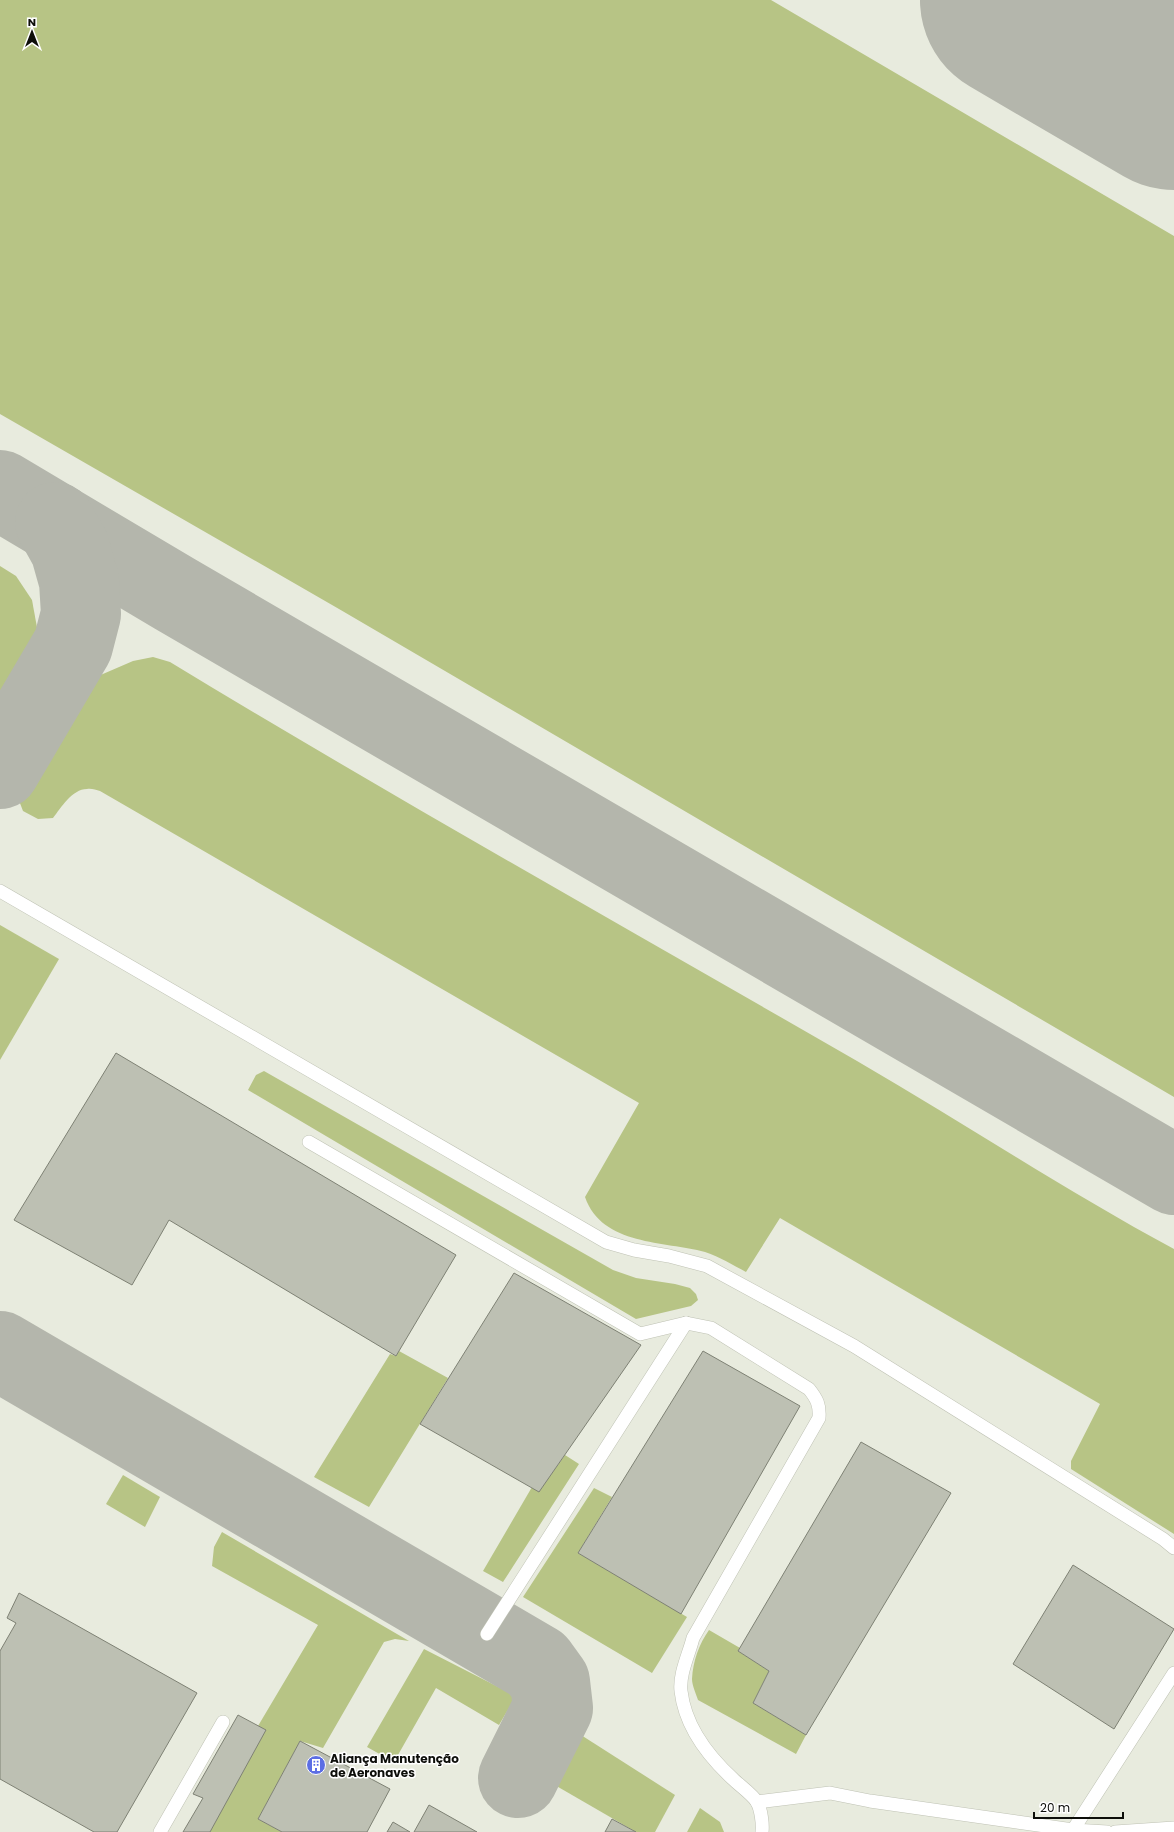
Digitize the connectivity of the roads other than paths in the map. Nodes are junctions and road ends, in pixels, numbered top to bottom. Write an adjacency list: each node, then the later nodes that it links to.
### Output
1 (0, 890): 4 (lane)
2 (309, 1142): 3 (lane)
3 (686, 1323): 5 (lane); 8 (lane)
4 (1174, 1548)
5 (487, 1634)
6 (1174, 1673): 10 (lane)
7 (222, 1722): 11 (lane)
8 (757, 1802): 10 (lane); 12 (lane)
9 (1174, 1828): 14 (lane)
10 (1074, 1830): 13 (lane)
11 (160, 1832)
12 (762, 1832)
13 (1107, 1832)
14 (1115, 1832)

